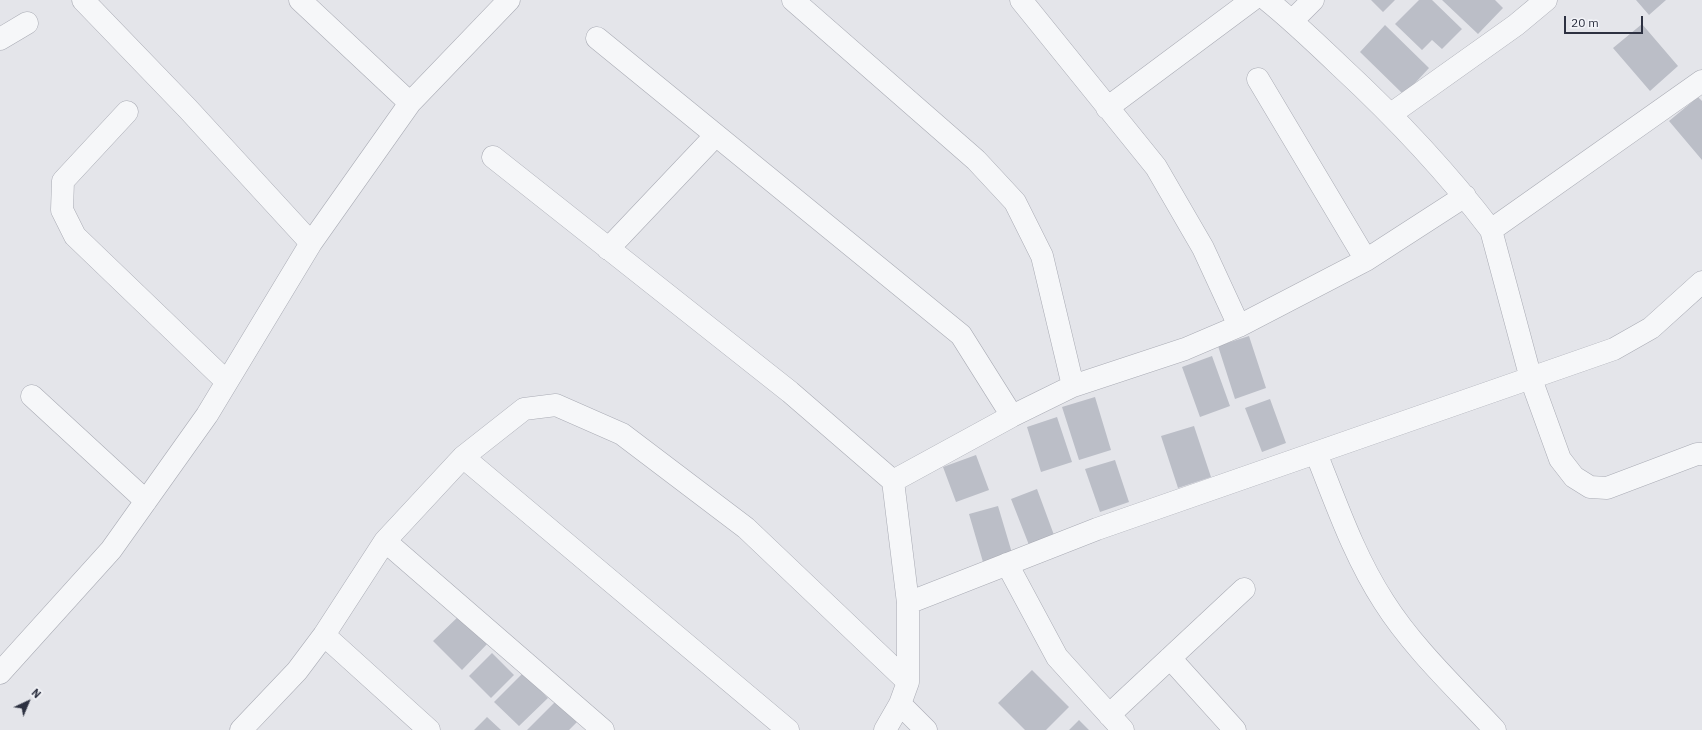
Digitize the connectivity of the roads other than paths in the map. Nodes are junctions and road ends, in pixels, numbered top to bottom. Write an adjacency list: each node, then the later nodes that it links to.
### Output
1 (83, 0): 24 (street)
2 (300, 0): 16 (street)
3 (509, 0): 16 (street)
4 (793, 0): 31 (street)
5 (1021, 0): 17 (street)
6 (1252, 0): 17 (street)
7 (1267, 0): 10 (street)
8 (1313, 0): 10 (street)
9 (1546, 0): 19 (street)
10 (1292, 21): 19 (street)
11 (27, 23): 13 (street)
12 (597, 38): 20 (street)
13 (0, 39)
14 (1258, 79): 26 (street)
15 (1702, 81): 23 (street)
16 (410, 103): 24 (street)
17 (1107, 108): 28 (street)
18 (127, 112): 30 (street)
19 (1391, 114): 22 (street)
20 (716, 135): 25 (street); 33 (street)
21 (493, 157): 25 (street)
22 (1465, 196): 23 (street); 26 (street)
23 (1491, 230): 29 (street)
24 (311, 243): 30 (street)
25 (608, 248): 37 (street)
26 (1366, 260): 28 (street)
27 (1702, 282): 29 (street)
28 (1239, 326): 31 (street)
29 (1531, 379): 34 (street); 35 (street)
30 (227, 382): 38 (street)
31 (1073, 386): 33 (street)
32 (32, 396): 38 (street)
33 (1012, 416): 37 (street)
34 (1316, 453): 40 (street); 56 (street)
35 (1702, 454)
36 (463, 457): 39 (street); 46 (street); 52 (street)
37 (893, 481): 42 (street)
38 (146, 501): 45 (street)
39 (385, 541): 43 (street); 51 (street)
40 (1007, 564): 42 (street); 48 (street)
41 (1244, 589): 44 (street)
42 (908, 603): 46 (street)
43 (324, 635): 49 (street); 50 (street)
44 (1170, 658): 48 (street); 55 (street)
45 (0, 673)
46 (908, 682): 47 (street)
47 (900, 704): 53 (street); 54 (street)
48 (1116, 722)
49 (241, 730)
50 (429, 730)
51 (603, 730)
52 (788, 730)
53 (885, 730)
54 (926, 730)
55 (1235, 730)
56 (1495, 730)

